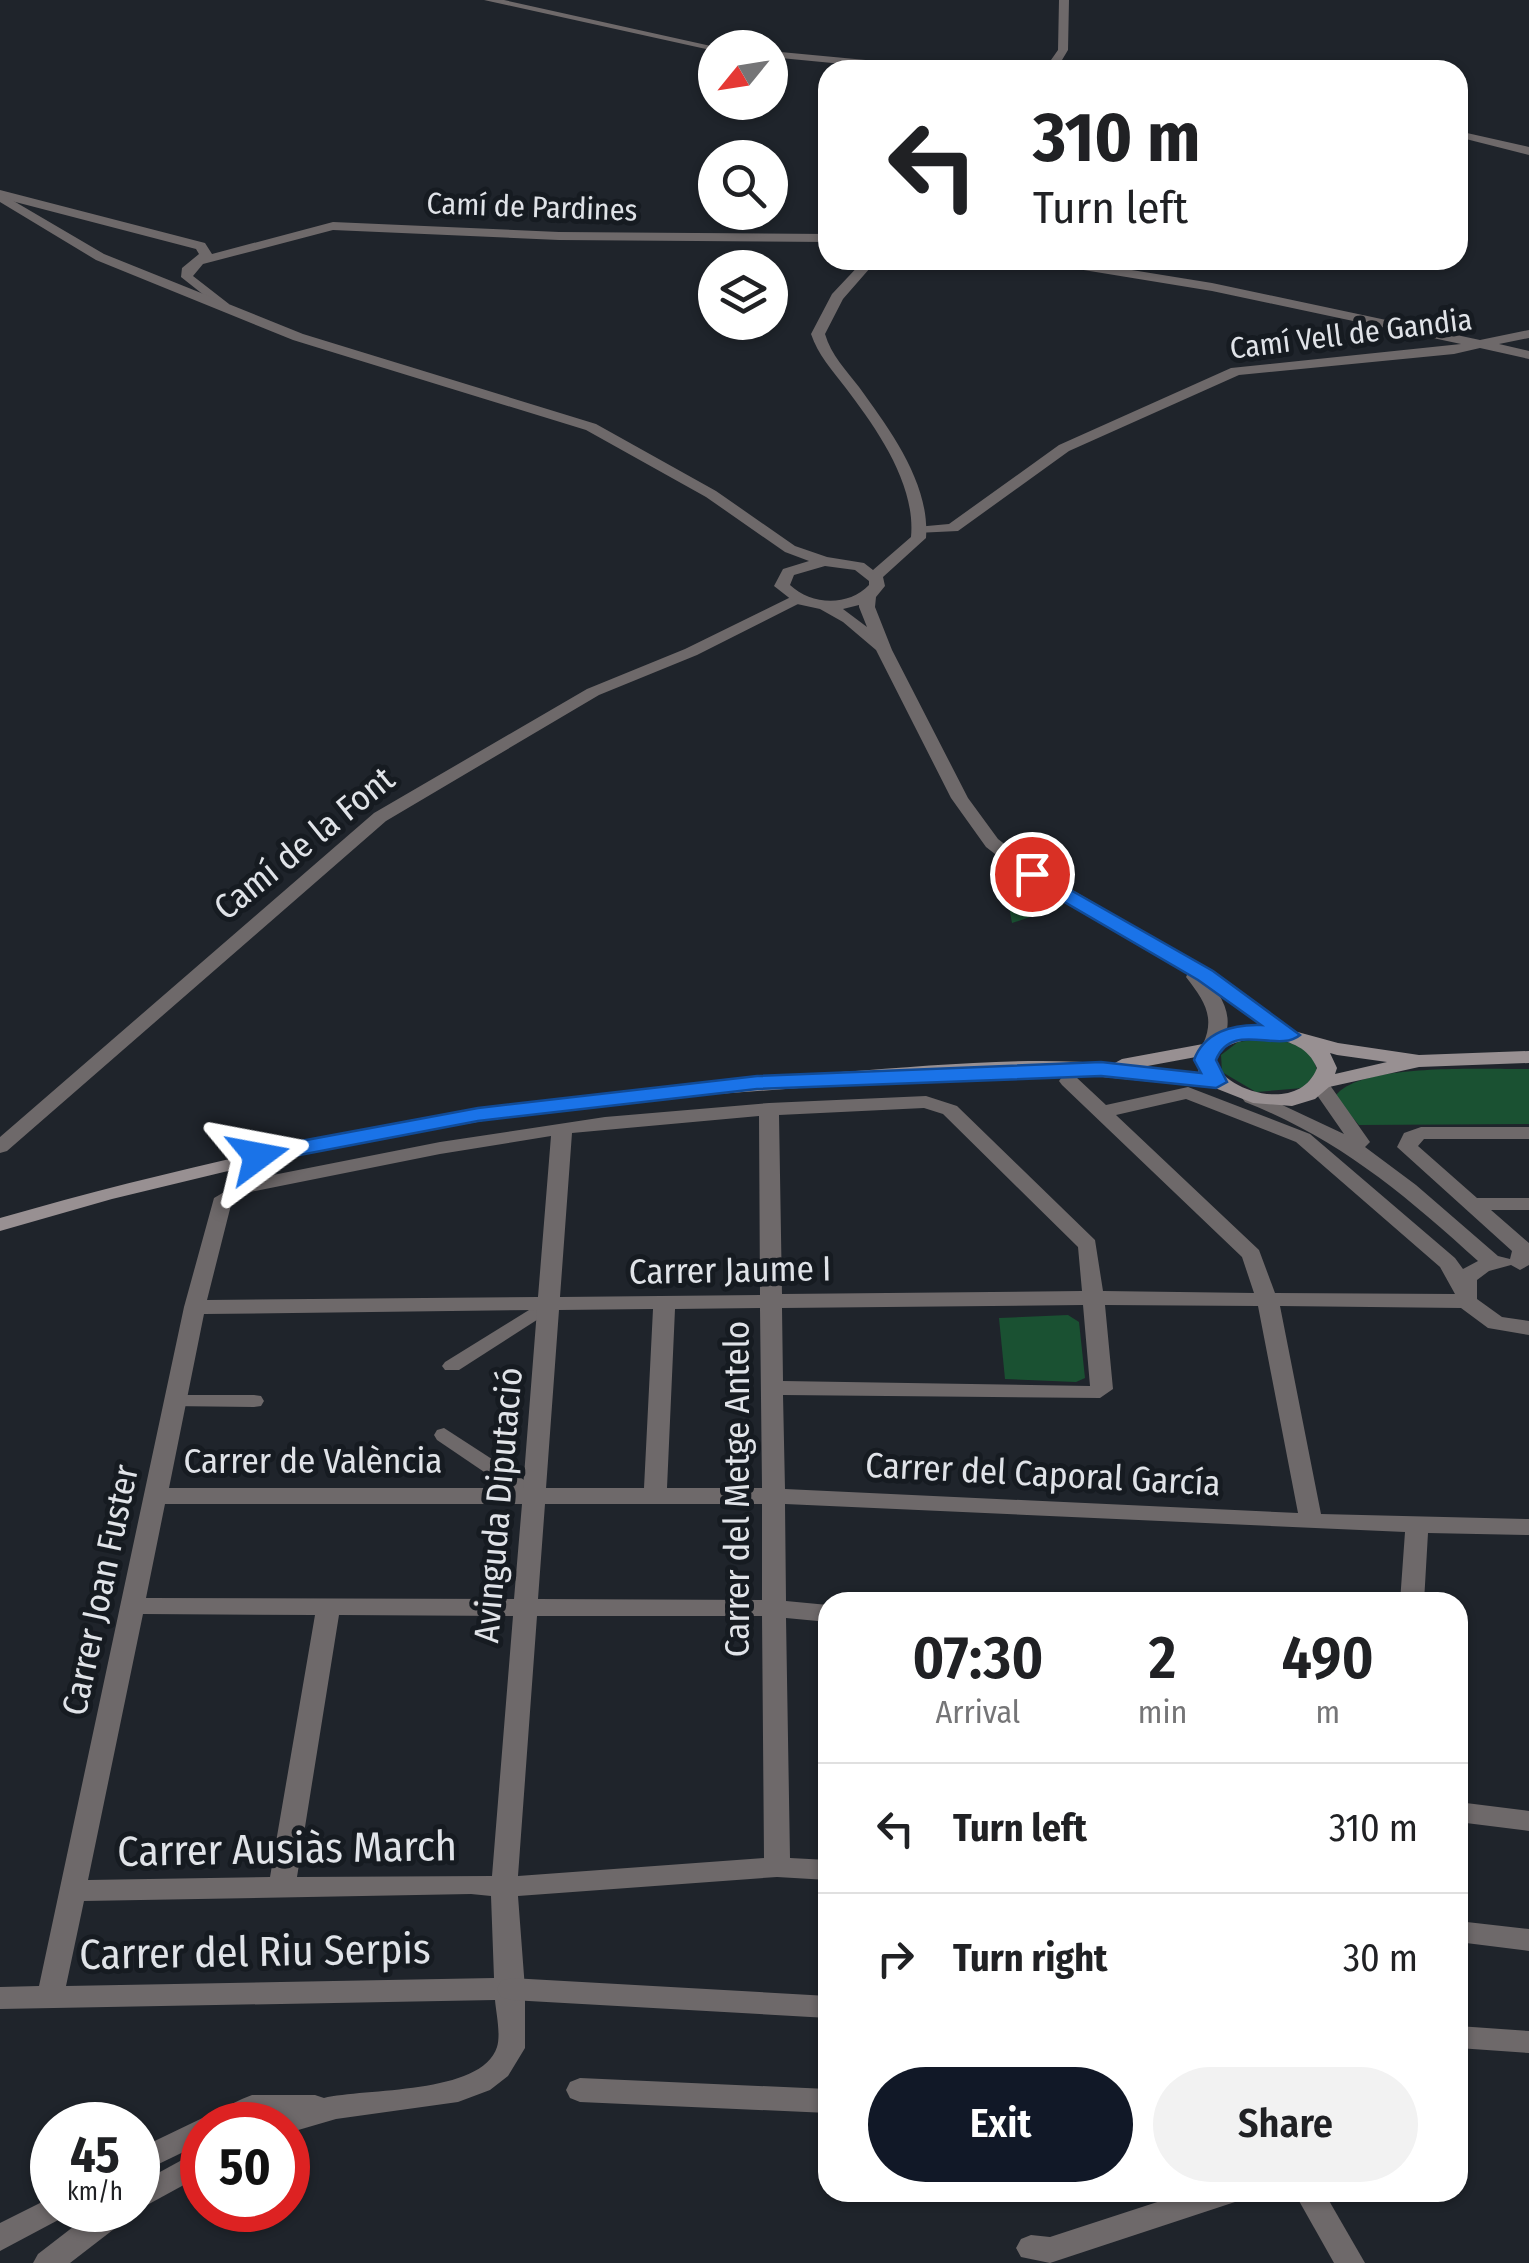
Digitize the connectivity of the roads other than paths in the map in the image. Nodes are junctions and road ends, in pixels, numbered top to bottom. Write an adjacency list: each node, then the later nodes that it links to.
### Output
1 (490, 0): 3 (street)
2 (1064, 0): 6 (street)
3 (698, 44)
4 (788, 56): 5 (street)
5 (834, 60)
6 (1057, 60)
7 (1468, 136): 8 (street)
8 (1529, 150)
9 (0, 195): 11 (street, Camí de Pardines); 16 (street)
10 (818, 238): 12 (street, Camí de Pardines)
11 (201, 246): 12 (street, Camí de Pardines); 13 (street)
12 (239, 250): 13 (street, Camí de Pardines)
13 (200, 261): 16 (street)
14 (862, 270): 21 (street)
15 (1107, 270): 18 (street)
16 (224, 307): 20 (street)
17 (1529, 334): 18 (street, Camí Vell de Gandia)
18 (1488, 345): 19 (street); 21 (street, Camí Vell de Gandia)
19 (1529, 355)
20 (757, 527): 22 (street); 24 (street)
21 (920, 530): 23 (street, Camí Vell de Gandia); 25 (street)
22 (824, 562): 23 (street); 24 (street)
23 (842, 562): 25 (street)
24 (786, 575): 27 (street)
25 (874, 577): 26 (street)
26 (868, 595): 28 (street); 29 (street)
27 (797, 598): 28 (street); 44 (street, Camí de la Font)
28 (822, 604): 29 (street)
29 (884, 650): 30 (street)
30 (1182, 966): 31 (street); 32 (street)
31 (1296, 1038): 32 (main road); 34 (main road); 38 (main road)
32 (1211, 1047): 35 (main road); 37 (main road)
33 (1529, 1058): 34 (main road)
34 (1420, 1062): 38 (main road)
35 (1101, 1069): 37 (main road); 48 (main road)
36 (1068, 1081): 41 (street)
37 (1216, 1082): 39 (main road)
38 (1321, 1084): 39 (main road); 45 (street)
39 (1252, 1098): 45 (street)
40 (769, 1109): 42 (street); 52 (street); 54 (street, Carrer del Metge Antelo)
41 (1107, 1111): 51 (street); 53 (street)
42 (562, 1128): 55 (street, Avinguda Diputació); 57 (street, Carrer Joan Fuster)
43 (1529, 1133): 46 (street)
44 (0, 1147)
45 (1370, 1156): 49 (street)
46 (1472, 1204): 47 (street); 50 (street)
47 (1529, 1204)
48 (0, 1226)
49 (1492, 1263): 50 (street); 51 (street)
50 (1525, 1264)
51 (1464, 1293): 53 (street, Carrer Jaume I); 58 (street)
52 (1094, 1298): 53 (street, Carrer Jaume I); 54 (street, Carrer Jaume I); 60 (street)
53 (1266, 1299): 68 (street)
54 (772, 1302): 56 (street, Carrer Jaume I); 60 (street, Carrer del Metge Antelo)
55 (550, 1303): 56 (street, Carrer Jaume I); 57 (street, Carrer Jaume I); 59 (street); 65 (street, Avinguda Diputació)
56 (664, 1304): 66 (street)
57 (194, 1308): 61 (street, Carrer Joan Fuster)
58 (1528, 1331)
59 (452, 1366)
60 (774, 1388): 67 (street, Carrer del Metge Antelo)
61 (175, 1401): 62 (street); 64 (street, Carrer Joan Fuster)
62 (254, 1401)
63 (444, 1435): 65 (street)
64 (155, 1496): 65 (street, Carrer de València); 72 (street, Carrer Joan Fuster)
65 (534, 1496): 66 (street, Carrer de València); 73 (street, Avinguda Diputació)
66 (655, 1496): 67 (street, Carrer de València)
67 (771, 1496): 68 (street, Carrer del Caporal García); 75 (street, Carrer del Metge Antelo)
68 (1311, 1522): 69 (street, Carrer del Caporal García)
69 (1417, 1526): 70 (street, Carrer del Caporal García); 71 (street)
70 (1529, 1527)
71 (1413, 1592)
72 (134, 1606): 74 (street); 83 (street, Carrer Joan Fuster)
73 (524, 1607): 74 (street); 75 (street); 82 (street, Avinguda Diputació)
74 (328, 1608): 81 (street)
75 (772, 1608): 76 (street); 79 (street, Carrer del Metge Antelo)
76 (818, 1613)
77 (1468, 1813): 78 (street)
78 (1529, 1821)
79 (777, 1868): 80 (street, Carrer Ausiàs March); 82 (street, Carrer Ausiàs March)
80 (818, 1870)
81 (282, 1887): 82 (street, Carrer Ausiàs March); 83 (street, Carrer Ausiàs March)
82 (504, 1887): 86 (street, Avinguda Diputació)
83 (71, 1891): 87 (street, Carrer Joan Fuster)
84 (1468, 1933): 85 (street)
85 (1529, 1940)
86 (511, 1989): 87 (street, Carrer del Riu Serpis); 89 (street, Carrer del Riu Serpis); 95 (street, Avinguda Diputació)
87 (51, 1994): 88 (street, Carrer del Riu Serpis)
88 (0, 1998)
89 (818, 2006)
90 (1468, 2038): 91 (street)
91 (1529, 2042)
92 (580, 2090): 93 (street)
93 (818, 2100)
94 (310, 2107): 95 (street)
95 (337, 2107): 96 (street)
96 (310, 2115)
97 (1197, 2202): 102 (street)
98 (1314, 2202): 104 (street)
99 (30, 2221): 101 (street)
100 (88, 2232): 103 (street)
101 (0, 2238)
102 (1032, 2248)
103 (48, 2263)
104 (1350, 2263)

